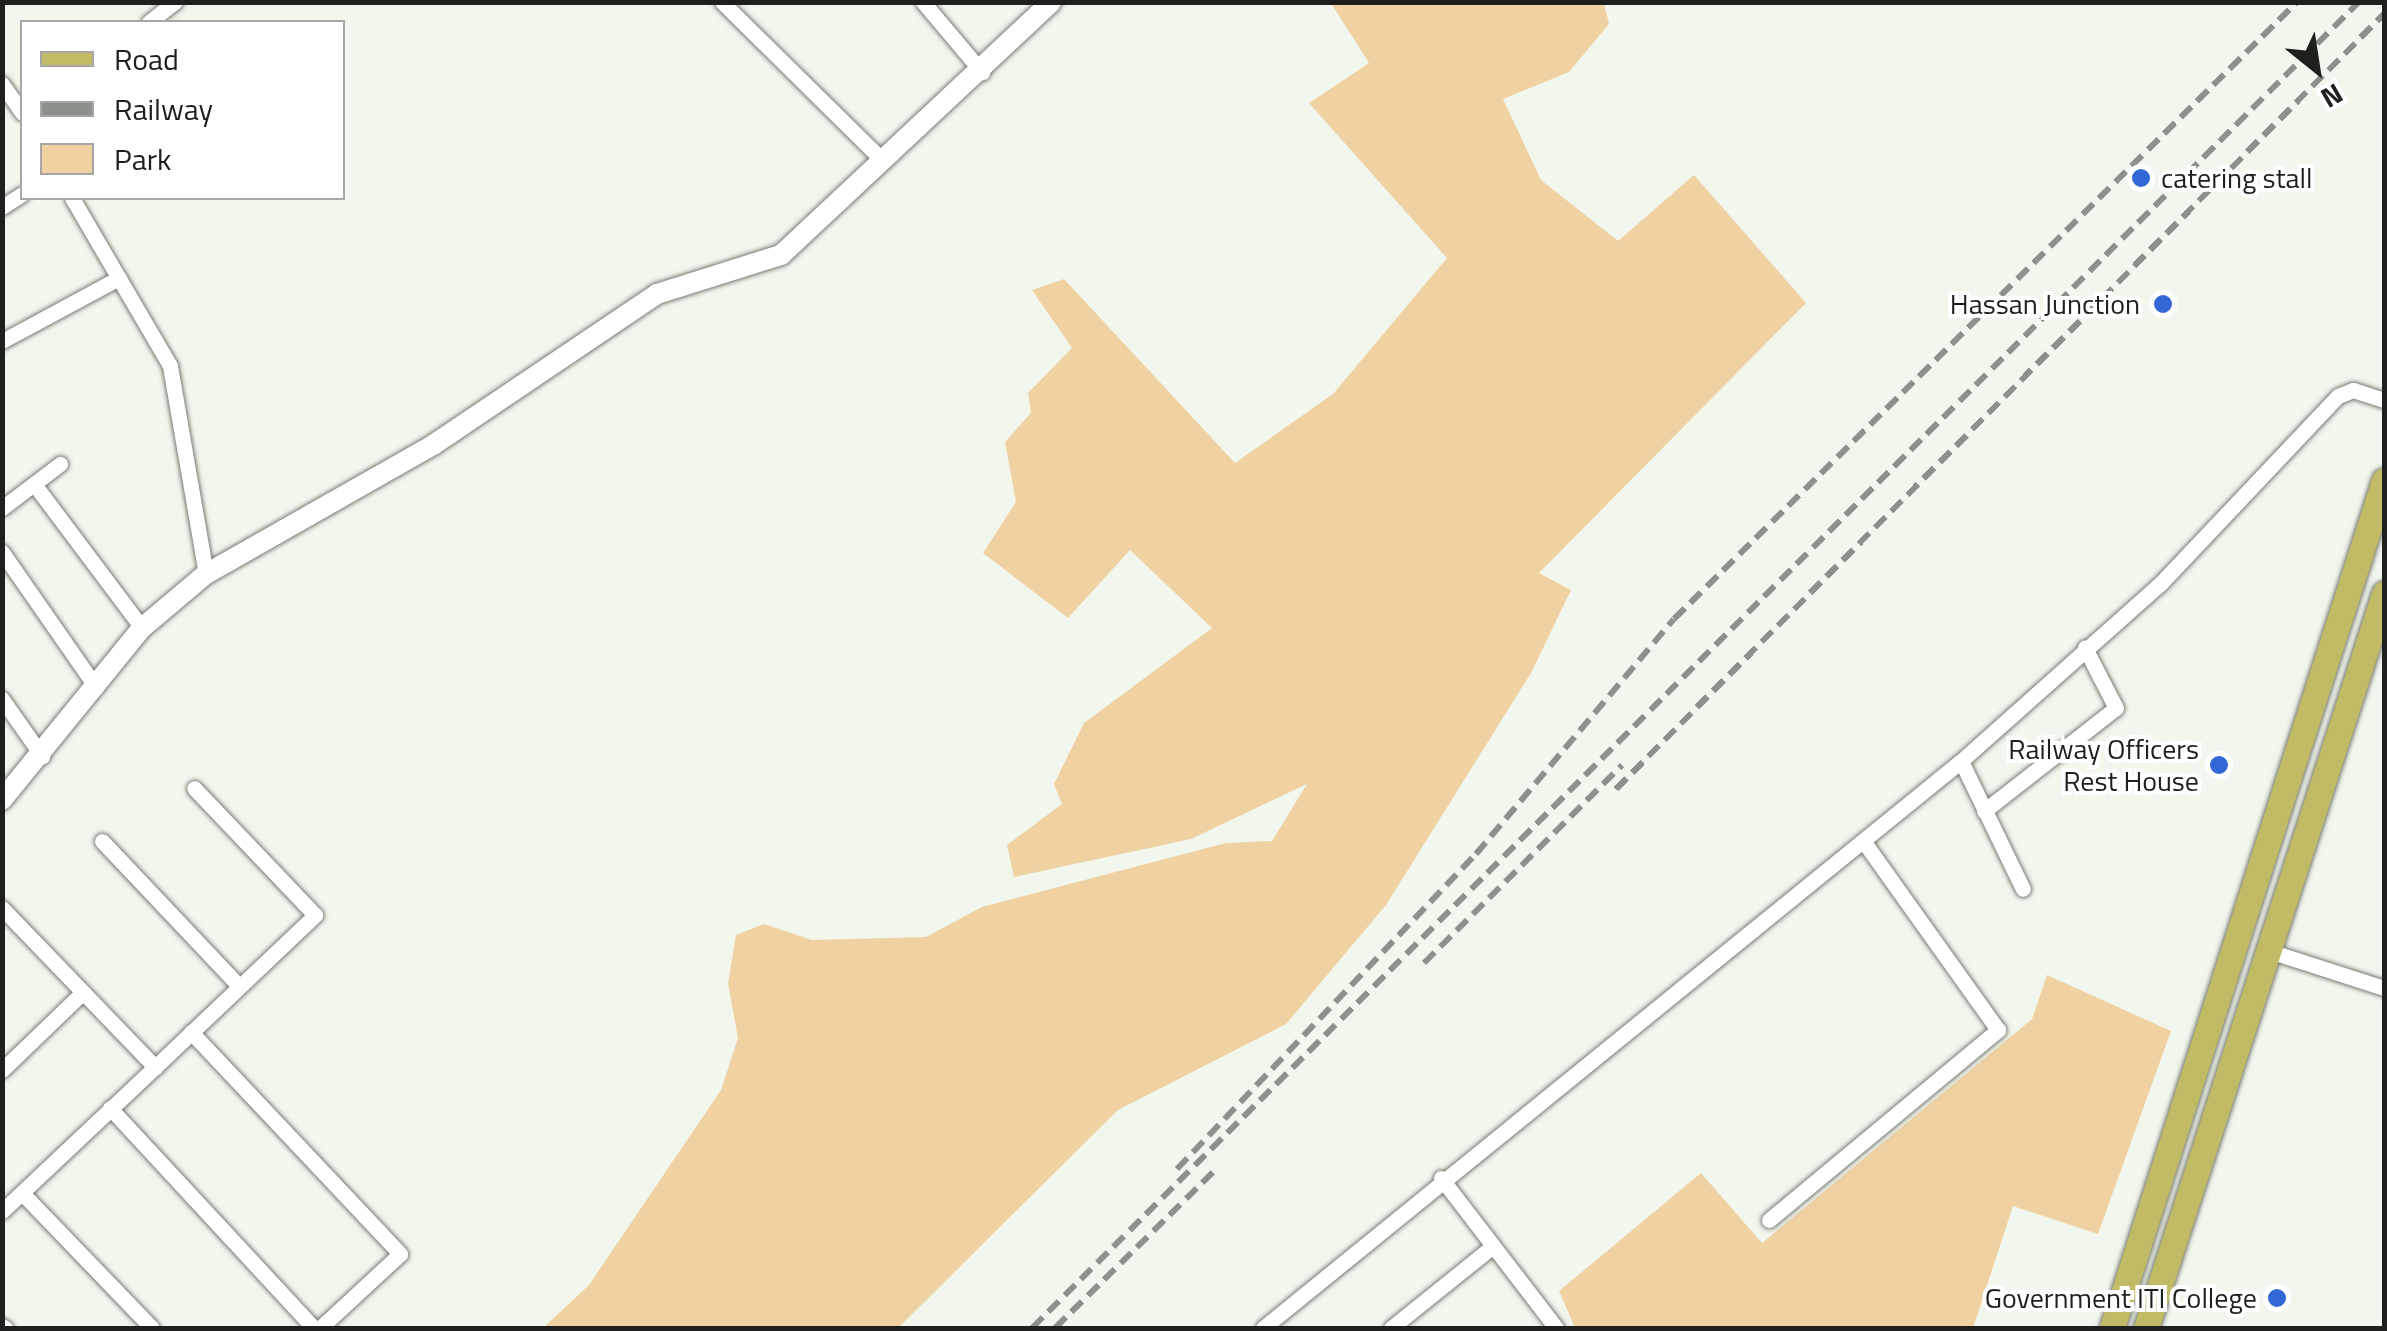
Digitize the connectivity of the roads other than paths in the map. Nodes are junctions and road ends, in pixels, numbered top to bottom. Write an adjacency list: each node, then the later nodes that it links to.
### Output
1 (175, 2): 5 (street)
2 (722, 2): 7 (street)
3 (923, 2): 6 (street)
4 (1051, 2): 6 (street)
5 (152, 20)
6 (982, 72): 7 (street)
7 (881, 159): 17 (street)
8 (73, 200): 9 (street)
9 (118, 278): 10 (street); 17 (street)
10 (2, 341)
11 (2384, 400): 20 (street)
12 (60, 464): 14 (street)
13 (2384, 481): 31 (main road)
14 (34, 484): 15 (street); 19 (street)
15 (2, 508)
16 (2, 552): 21 (street)
17 (206, 574): 19 (street)
18 (2384, 594): 32 (main road)
19 (142, 628): 21 (street)
20 (2085, 648): 24 (street); 27 (street)
21 (96, 686): 23 (street)
22 (2, 699): 23 (street)
23 (42, 756): 26 (street)
24 (1961, 761): 27 (street); 29 (street)
25 (194, 788): 35 (street)
26 (2, 800)
27 (1984, 810): 30 (street)
28 (102, 840): 35 (street)
29 (1864, 842): 42 (street); 45 (street)
30 (2022, 889)
31 (2246, 902): 32 (main road); 52 (main road)
32 (2280, 914): 34 (main road)
33 (6, 918): 37 (street)
34 (2268, 951): 36 (street); 53 (main road)
35 (239, 986): 38 (street)
36 (2384, 988)
37 (83, 992): 39 (street); 40 (street)
38 (192, 1032): 39 (street); 48 (street)
39 (155, 1067): 41 (street)
40 (2, 1070)
41 (110, 1108): 43 (street); 48 (street)
42 (1441, 1178): 46 (street); 49 (street)
43 (22, 1192): 44 (street); 47 (street)
44 (2, 1211)
45 (1769, 1220)
46 (1494, 1246): 50 (street); 51 (street)
47 (152, 1328)
48 (317, 1328)
49 (1264, 1328)
50 (1391, 1328)
51 (1556, 1328)
52 (2112, 1328)
53 (2146, 1328)

